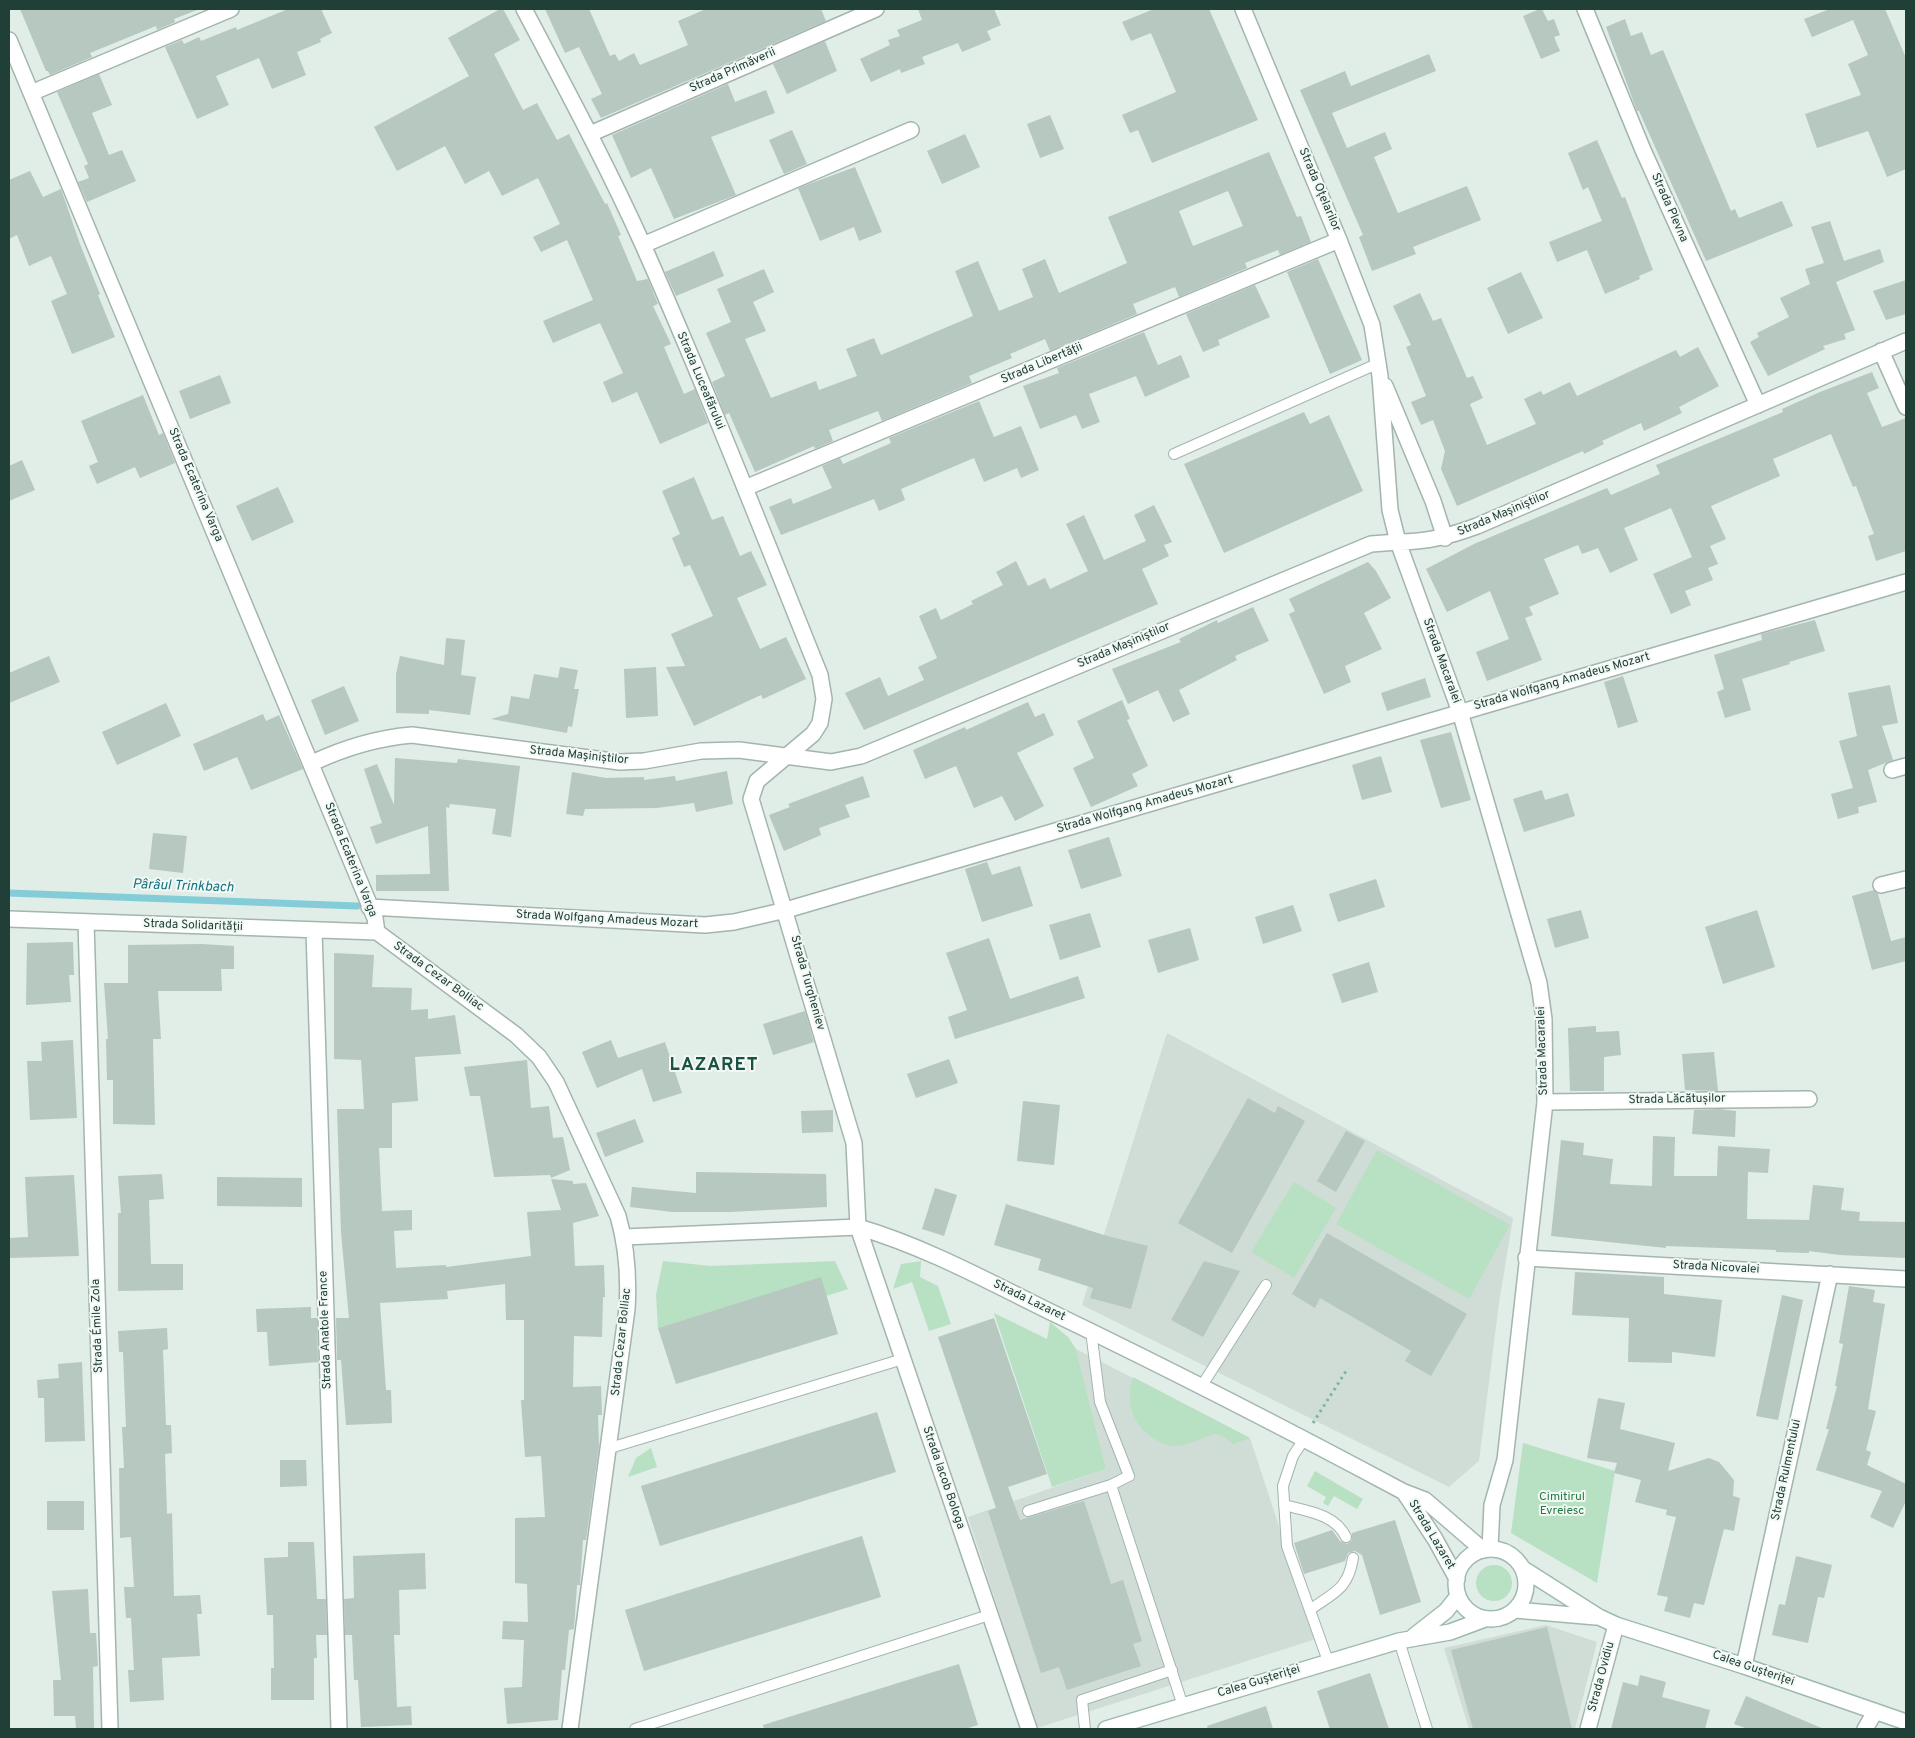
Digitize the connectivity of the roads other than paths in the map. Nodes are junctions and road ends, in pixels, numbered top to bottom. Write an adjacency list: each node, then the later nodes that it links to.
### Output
1 (231, 9): 7 (street)
2 (524, 9): 9 (street, Strada Luceafărului)
3 (876, 9): 9 (street, Strada Primăverii)
4 (1243, 9): 10 (street, Strada Oțelarilor)
5 (1585, 9): 15 (street, Strada Plevna)
6 (9, 40): 7 (street, Strada Ecaterina Varga)
7 (31, 93): 24 (street, Strada Ecaterina Varga)
8 (911, 130): 11 (street)
9 (590, 134): 11 (street, Strada Luceafărului)
10 (1339, 240): 14 (street, Strada Oțelarilor); 18 (street, Strada Libertății)
11 (642, 245): 18 (street, Strada Luceafărului)
12 (1906, 341): 13 (street, Strada Mașiniștilor)
13 (1881, 351): 15 (street, Strada Mașiniștilor); 16 (street)
14 (1379, 369): 17 (lane); 19 (street, Strada Oțelarilor); 20 (street, Strada Oțelarilor)
15 (1758, 405): 19 (street, Strada Mașiniștilor)
16 (1906, 407)
17 (1174, 454)
18 (745, 488): 23 (street, Strada Luceafărului)
19 (1446, 538): 20 (street, Strada Mașiniștilor)
20 (1398, 542): 22 (street, Strada Macaralei); 23 (street, Strada Mașiniștilor)
21 (1906, 582): 22 (street, Strada Wolfgang Amadeus Mozart)
22 (1460, 712): 28 (street, Strada Wolfgang Amadeus Mozart); 34 (street, Strada Macaralei)
23 (788, 757): 24 (street, Strada Mașiniștilor); 28 (street, Strada Turgheniev)
24 (312, 763): 27 (street, Strada Ecaterina Varga)
25 (1906, 880): 26 (street)
26 (1881, 885)
27 (369, 907): 28 (street, Strada Wolfgang Amadeus Mozart); 32 (street, Strada Ecaterina Varga)
28 (786, 910): 35 (street, Strada Turgheniev)
29 (9, 919): 30 (street, Strada Solidarității)
30 (86, 922): 31 (street, Strada Solidarității); 69 (street, Strada Émile Zola)
31 (314, 930): 32 (street, Strada Solidarității); 70 (street, Strada Anatole France)
32 (377, 932): 36 (street, Strada Cezar Bolliac)
33 (1809, 1099): 34 (street, Strada Lăcătușilor)
34 (1545, 1102): 37 (street, Strada Macaralei)
35 (858, 1226): 36 (street, Strada Lazaret); 41 (street, Strada Lazaret); 42 (street, Strada Iacob Bologa)
36 (624, 1237): 45 (street, Strada Cezar Bolliac)
37 (1526, 1258): 38 (street, Strada Nicovalei); 51 (street, Strada Macaralei)
38 (1830, 1274): 39 (street, Strada Nicovalei); 64 (street, Strada Rulmentului)
39 (1906, 1279)
40 (1266, 1285): 43 (lane)
41 (1091, 1331): 43 (street, Strada Lazaret); 46 (lane)
42 (903, 1359): 45 (lane); 58 (street, Strada Iacob Bologa)
43 (1201, 1387): 44 (street, Strada Lazaret)
44 (1304, 1439): 47 (street, Strada Lazaret); 48 (lane)
45 (610, 1448): 71 (street, Strada Cezar Bolliac)
46 (1111, 1485): 49 (lane); 65 (lane)
47 (1404, 1492): 51 (street, Strada Lazaret); 54 (street, Strada Lazaret)
48 (1284, 1505): 50 (lane); 56 (lane)
49 (1028, 1511)
50 (1346, 1537)
51 (1486, 1550): 53 (street); 54 (street)
52 (1353, 1558): 56 (lane)
53 (1522, 1568): 57 (street); 59 (street, Calea Gușteriței)
54 (1457, 1579): 55 (street)
55 (1458, 1596): 60 (street); 62 (street, Calea Gușteriței)
56 (1311, 1609): 63 (lane)
57 (1515, 1610): 59 (street, Calea Gușteriței); 60 (street)
58 (990, 1615): 72 (lane); 73 (street, Strada Iacob Bologa)
59 (1599, 1617): 61 (street, Calea Gușteriței)
60 (1485, 1619): 62 (street, Calea Gușteriței)
61 (1616, 1625): 64 (street, Calea Gușteriței); 77 (street, Strada Ovidiu)
62 (1405, 1639): 63 (street, Calea Gușteriței); 76 (lane)
63 (1328, 1662): 66 (street, Calea Gușteriței)
64 (1744, 1666): 67 (street, Calea Gușteriței)
65 (1172, 1670): 66 (lane); 74 (lane)
66 (1183, 1706): 75 (street, Calea Gușteriței)
67 (1875, 1712): 68 (street, Calea Gușteriței); 78 (street)
68 (1906, 1722)
69 (110, 1729)
70 (339, 1729)
71 (570, 1729)
72 (635, 1729)
73 (1029, 1729)
74 (1085, 1729)
75 (1106, 1729)
76 (1427, 1729)
77 (1588, 1729)
78 (1865, 1729)

